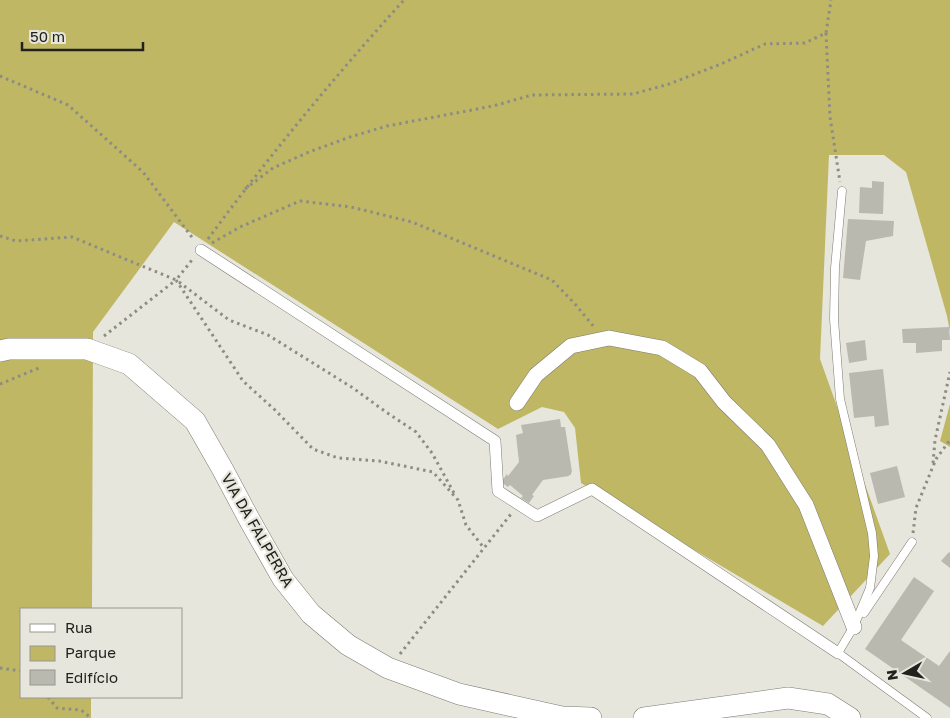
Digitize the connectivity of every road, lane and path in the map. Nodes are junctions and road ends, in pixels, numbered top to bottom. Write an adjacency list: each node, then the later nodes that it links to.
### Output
1 (404, 0): 5 (path)
2 (831, 0): 3 (path)
3 (826, 33): 5 (path); 6 (path)
4 (0, 76): 8 (path)
5 (245, 189): 8 (path)
6 (842, 191): 20 (lane)
7 (0, 236): 9 (path)
8 (201, 250): 9 (path); 10 (path); 17 (street)
9 (176, 280): 16 (path); 16 (path)
10 (605, 339): 13 (street); 20 (street)
11 (0, 351): 23 (main road, VIA DA FALPERRA)
12 (950, 372): 15 (path)
13 (517, 403)
14 (950, 440): 15 (path)
15 (933, 466): 18 (path)
16 (458, 500): 19 (path)
17 (519, 504): 19 (path); 21 (street)
18 (912, 542): 20 (lane)
19 (484, 548): 23 (path)
20 (854, 627): 21 (lane)
21 (838, 653): 30 (lane)
22 (0, 668): 24 (path)
23 (388, 668): 27 (main road, VIA DA FALPERRA)
24 (20, 671)
25 (49, 698): 26 (path)
26 (91, 718)
27 (591, 718)
28 (644, 718): 29 (main road)
29 (850, 718)
30 (927, 718)

